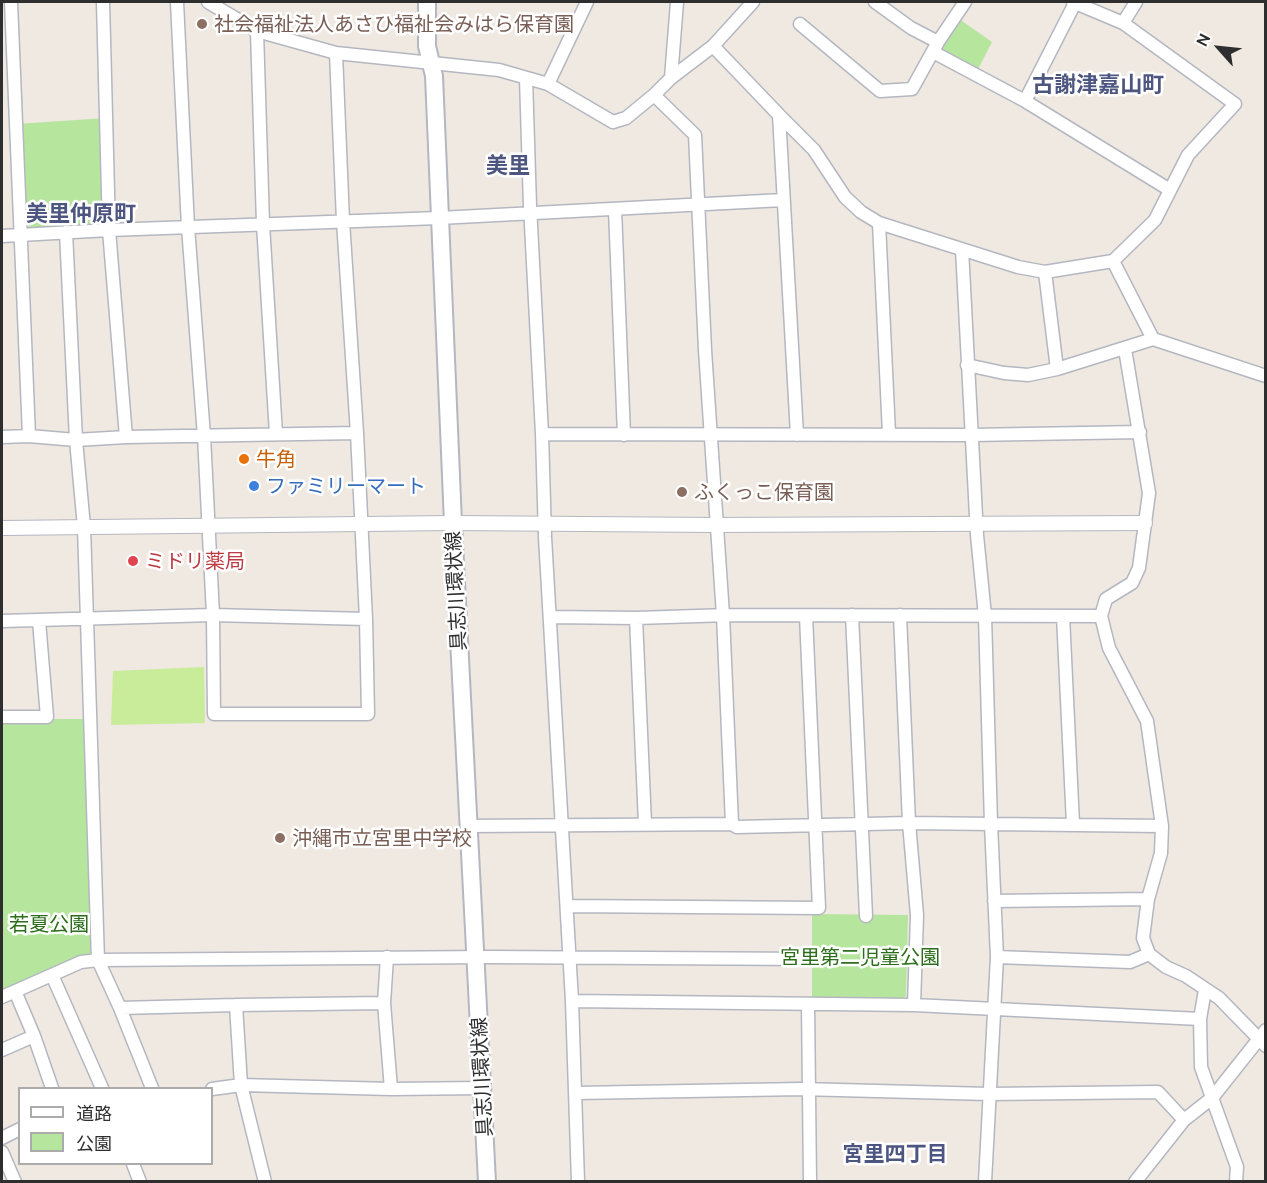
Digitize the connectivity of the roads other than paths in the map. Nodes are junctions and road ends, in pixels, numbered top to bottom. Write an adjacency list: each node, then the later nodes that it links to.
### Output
1 (11, 2): 38 (street)
2 (103, 2): 36 (street)
3 (177, 2): 35 (street)
4 (207, 2): 15 (street)
5 (427, 2): 19 (main road, 具志川環状線)
6 (587, 2): 22 (street)
7 (677, 2): 21 (street)
8 (753, 2): 16 (street)
9 (875, 2): 17 (street)
10 (965, 2): 17 (street)
11 (1074, 2): 13 (street); 24 (street)
12 (1136, 2): 13 (street)
13 (1123, 23): 26 (street)
14 (800, 24): 17 (street)
15 (256, 31): 18 (street); 34 (street)
16 (712, 46): 21 (street); 25 (street)
17 (935, 47): 24 (street)
18 (336, 53): 19 (street); 32 (street)
19 (430, 62): 20 (street); 31 (main road, 具志川環状線)
20 (525, 78): 22 (street); 30 (street)
21 (671, 78): 23 (street)
22 (548, 84): 23 (street)
23 (654, 95): 28 (street)
24 (1025, 101): 26 (street)
25 (779, 115): 27 (street); 33 (street)
26 (1170, 190): 41 (street)
27 (783, 200): 28 (street); 55 (street)
28 (698, 204): 29 (street); 54 (street)
29 (615, 209): 30 (street); 53 (street)
30 (530, 213): 31 (street); 51 (street)
31 (439, 218): 32 (street); 62 (main road, 具志川環状線)
32 (343, 221): 34 (street); 49 (street)
33 (879, 223): 40 (street); 52 (street)
34 (263, 224): 35 (street); 50 (street)
35 (188, 227): 36 (street); 58 (street)
36 (109, 230): 37 (street); 60 (street)
37 (66, 232): 38 (street); 61 (street)
38 (22, 235): 39 (street); 57 (street)
39 (2, 237)
40 (962, 249): 42 (street); 45 (street)
41 (1113, 261): 42 (street); 43 (street)
42 (1045, 272): 46 (street)
43 (1153, 339): 44 (street); 47 (street)
44 (1125, 349): 46 (street); 48 (street)
45 (967, 365): 46 (street); 56 (street)
46 (1057, 369)
47 (1266, 376)
48 (1140, 432): 56 (street); 63 (street)
49 (357, 433): 50 (street); 66 (street)
50 (276, 434): 58 (street)
51 (542, 434): 53 (street); 64 (street)
52 (889, 434): 55 (street); 56 (street)
53 (624, 435): 54 (street)
54 (710, 435): 55 (street); 67 (street)
55 (797, 435)
56 (971, 435): 65 (street)
57 (29, 436): 59 (street); 61 (street)
58 (204, 436): 60 (street); 68 (street)
59 (2, 437)
60 (126, 437): 61 (street)
61 (76, 440): 69 (street)
62 (453, 523): 64 (street); 66 (street); 94 (main road, 具志川環状線)
63 (1145, 523): 65 (street); 78 (street)
64 (544, 524): 67 (street); 79 (street)
65 (977, 524): 67 (street); 76 (street)
66 (361, 525): 68 (street); 82 (street)
67 (716, 525): 72 (street)
68 (207, 526): 69 (street); 71 (street)
69 (84, 527): 70 (street); 80 (street)
70 (2, 528)
71 (213, 615): 80 (street); 82 (street); 82 (street)
72 (723, 615): 75 (street); 81 (street); 89 (street)
73 (852, 615): 74 (street); 75 (street); 86 (street)
74 (900, 615): 76 (street); 87 (street)
75 (806, 616): 90 (street)
76 (984, 616): 77 (street); 91 (street)
77 (1063, 616): 78 (street); 92 (street)
78 (1101, 616): 95 (street)
79 (550, 617): 81 (street); 93 (street)
80 (87, 618): 84 (street); 106 (street)
81 (636, 618): 88 (street)
82 (366, 619)
83 (2, 621): 84 (street)
84 (39, 621): 85 (street)
85 (2, 717)
86 (860, 823): 87 (street); 90 (street); 99 (street)
87 (909, 823): 91 (street); 115 (street)
88 (645, 824): 89 (street); 93 (street)
89 (732, 824): 90 (street)
90 (815, 824): 98 (street)
91 (991, 824): 92 (street); 97 (street)
92 (1073, 824): 95 (street)
93 (562, 825): 94 (street); 98 (street)
94 (469, 826): 102 (main road, 具志川環状線)
95 (1162, 826): 96 (street)
96 (1148, 899): 97 (street); 100 (street)
97 (994, 901): 104 (street)
98 (567, 906): 103 (street)
99 (866, 916)
100 (1149, 954): 104 (street); 108 (street)
101 (387, 957): 102 (street); 106 (street); 112 (street)
102 (475, 957): 103 (street); 126 (main road, 具志川環状線)
103 (570, 957): 105 (street); 111 (street)
104 (997, 957): 117 (street)
105 (810, 959)
106 (98, 960): 107 (street); 116 (street)
107 (52, 975): 109 (street); 124 (street)
108 (1205, 990): 118 (street); 120 (street)
109 (15, 991): 110 (street); 119 (street)
110 (2, 997)
111 (572, 1001): 113 (street); 130 (street)
112 (384, 1003): 114 (street); 128 (street)
113 (808, 1004): 115 (street); 129 (street)
114 (236, 1005): 116 (street); 122 (street)
115 (914, 1005): 117 (street)
116 (120, 1008): 125 (street)
117 (995, 1009): 118 (street); 131 (street)
118 (1200, 1019): 132 (street)
119 (34, 1036): 121 (street); 123 (street)
120 (1263, 1038): 132 (street)
121 (2, 1050)
122 (241, 1085): 127 (street); 128 (street); 140 (street)
123 (51, 1087)
124 (101, 1087)
125 (151, 1087)
126 (482, 1088): 128 (street); 141 (main road, 具志川環状線)
127 (213, 1089)
128 (391, 1089)
129 (808, 1089): 130 (street); 131 (street); 143 (street)
130 (576, 1093): 142 (street)
131 (989, 1094): 133 (street); 144 (street)
132 (1212, 1098): 133 (street); 146 (street)
133 (1184, 1120): 145 (street)
134 (18, 1130): 135 (street)
135 (2, 1138)
136 (2, 1152): 138 (street)
137 (133, 1165): 139 (street)
138 (15, 1182)
139 (140, 1182)
140 (265, 1182)
141 (487, 1182)
142 (578, 1182)
143 (810, 1182)
144 (985, 1182)
145 (1135, 1182)
146 (1236, 1182)

